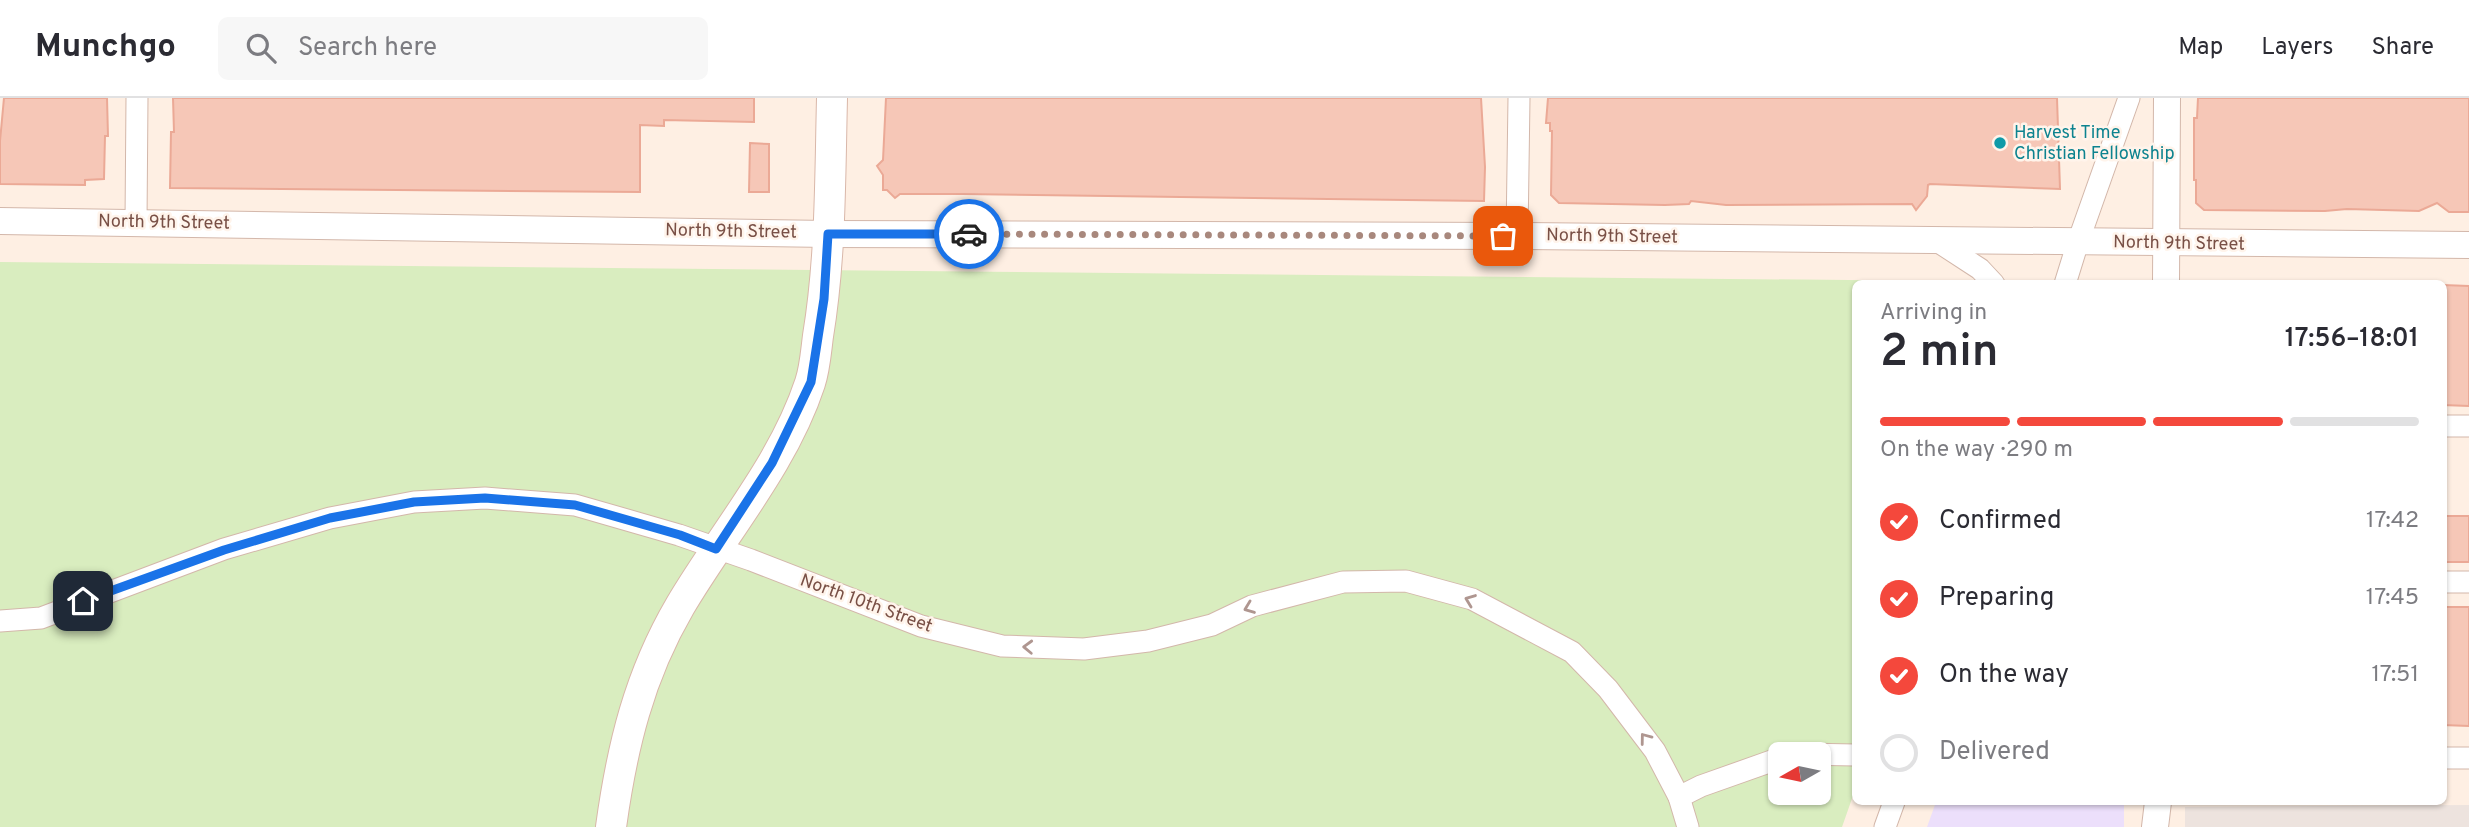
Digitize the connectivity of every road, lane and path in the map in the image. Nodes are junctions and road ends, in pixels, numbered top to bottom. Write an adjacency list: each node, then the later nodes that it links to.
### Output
1 (138, 98): 7 (street)
2 (832, 98): 8 (main road)
3 (1519, 98): 9 (street)
4 (2129, 98): 11 (street)
5 (2167, 98): 12 (street)
6 (0, 221): 7 (street, North 9th Street)
7 (136, 222): 8 (street, North 9th Street)
8 (828, 234): 9 (street, North 9th Street); 19 (main road)
9 (1517, 236): 10 (street, North 9th Street)
10 (1937, 241): 11 (street, North 9th Street); 14 (street)
11 (2078, 242): 12 (street, North 9th Street); 15 (street)
12 (2166, 244): 13 (street, North 9th Street); 16 (street)
13 (2469, 246)
14 (1990, 280)
15 (2066, 280)
16 (2166, 280)
17 (2447, 426): 18 (street)
18 (2469, 426)
19 (716, 549): 22 (street, North 10th Street); 28 (street, North 10th Street, one-way to 19); 31 (main road)
20 (2447, 582): 21 (street)
21 (2469, 582)
22 (0, 621)
23 (1831, 755): 24 (street)
24 (1852, 755)
25 (2447, 758): 26 (street)
26 (2469, 758)
27 (1768, 762): 28 (street)
28 (1679, 797): 32 (street, North 10th Street)
29 (1893, 805): 33 (street)
30 (2158, 805): 34 (street)
31 (611, 827)
32 (1688, 827)
33 (1885, 827)
34 (2155, 827)

